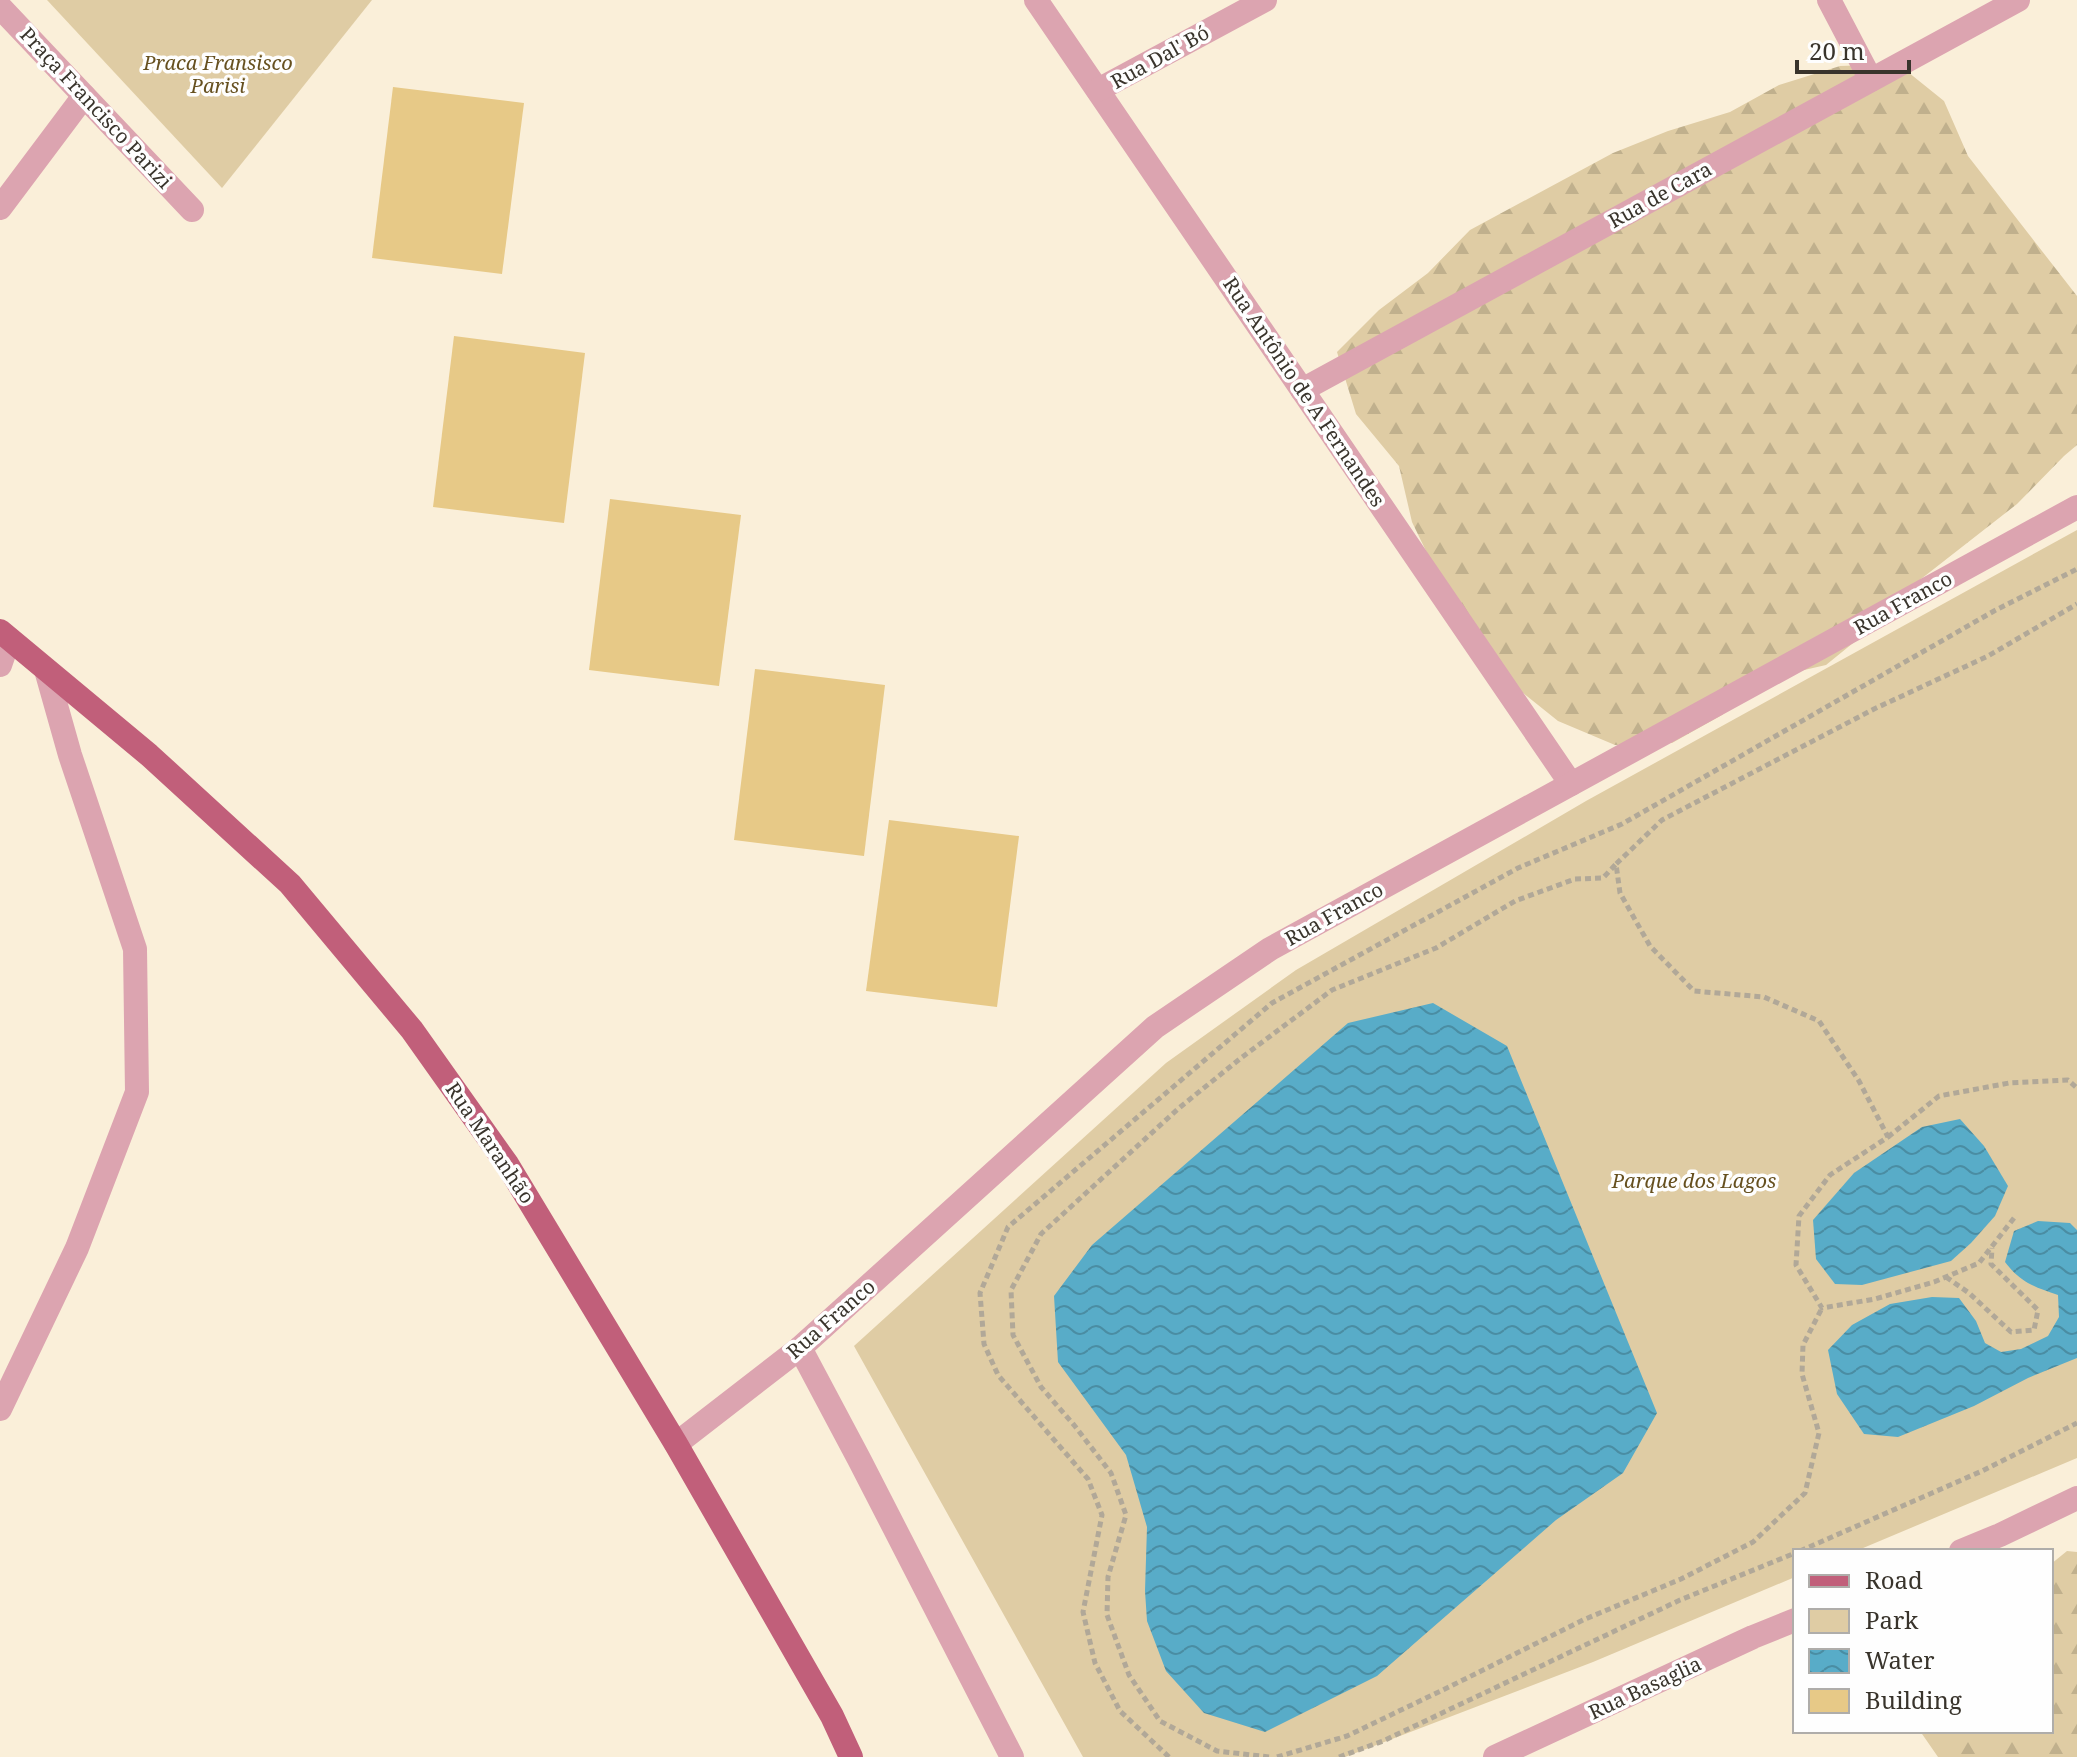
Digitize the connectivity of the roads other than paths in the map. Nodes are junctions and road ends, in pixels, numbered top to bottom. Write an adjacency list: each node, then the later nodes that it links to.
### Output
1 (1036, 0): 7 (street, Rua Antônio de A Fernandes)
2 (1265, 0): 7 (street, Rua Dal' Bó)
3 (1829, 0): 6 (street)
4 (2018, 0): 6 (street, Rua de Cara)
5 (0, 7): 8 (street, Praça Francisco Parizi)
6 (1871, 80): 11 (street, Rua de Cara)
7 (1098, 90): 11 (street, Rua Antônio de A Fernandes)
8 (84, 96): 9 (street); 10 (street, Praça Francisco Parizi)
9 (0, 208)
10 (192, 210)
11 (1302, 390): 16 (street, Rua Antônio de A Fernandes)
12 (2077, 507): 16 (street, Rua Franco)
13 (5, 635): 14 (street); 15 (main road, Rua Maranhão)
14 (0, 665)
15 (46, 670): 18 (street); 19 (main road, Rua Maranhão)
16 (1571, 784): 17 (street, Rua Franco)
17 (800, 1348): 19 (street, Rua Franco); 24 (street)
18 (0, 1409)
19 (676, 1444): 23 (main road, Rua Maranhão)
20 (2077, 1498): 21 (street)
21 (1966, 1549)
22 (1793, 1621): 25 (street, Rua Basaglia)
23 (851, 1757)
24 (1012, 1757)
25 (1495, 1757)

